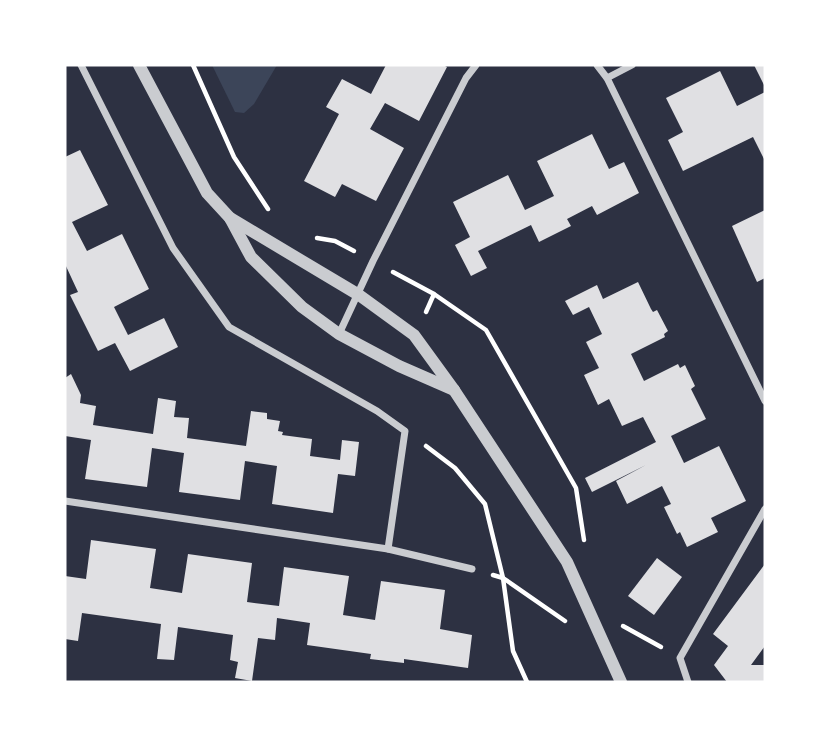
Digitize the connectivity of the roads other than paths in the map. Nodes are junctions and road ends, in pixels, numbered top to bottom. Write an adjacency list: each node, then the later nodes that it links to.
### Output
1 (81, 65): 14 (street)
2 (139, 65): 7 (street)
3 (476, 65): 8 (street)
4 (597, 65): 6 (street)
5 (632, 65): 6 (street)
6 (607, 78): 11 (street)
7 (230, 218): 8 (street); 9 (street)
8 (359, 295): 9 (street); 10 (street)
9 (339, 334): 10 (street)
10 (454, 390): 16 (street)
11 (765, 401)
12 (65, 501): 14 (street)
13 (765, 509): 17 (street)
14 (388, 550): 15 (street)
15 (472, 569)
16 (621, 682)
17 (688, 682)

